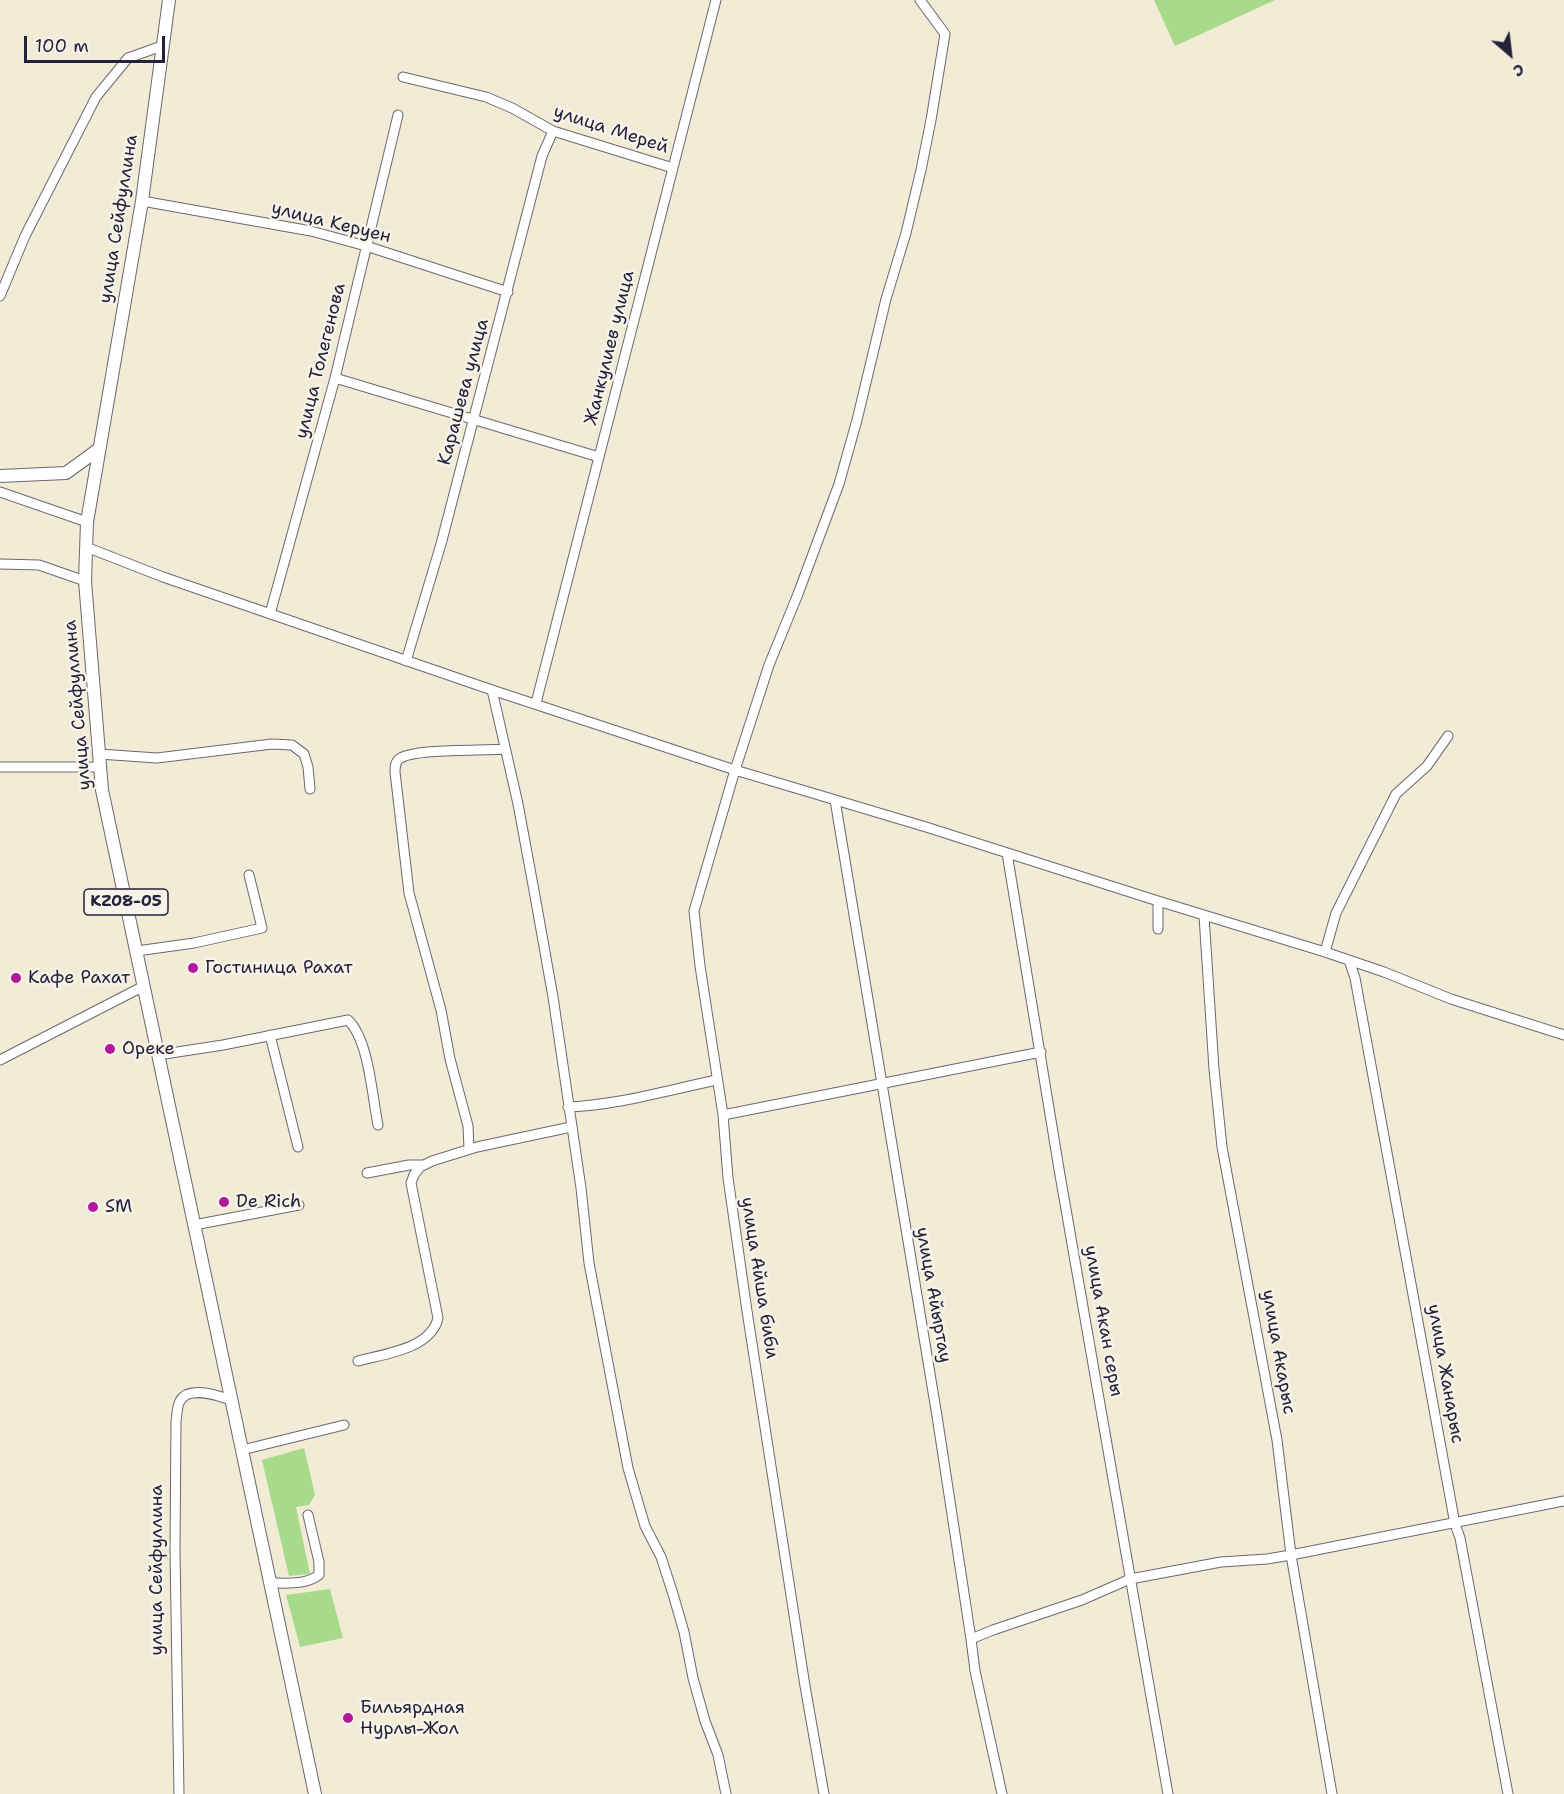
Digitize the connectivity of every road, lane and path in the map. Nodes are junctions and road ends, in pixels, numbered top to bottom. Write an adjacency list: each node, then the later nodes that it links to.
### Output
1 (169, 0): 4 (main road, улица Сейфуллина / KZ08-05)
2 (716, 0): 8 (street, Жанкулиев улица)
3 (920, 0): 32 (street, улица Айша биби)
4 (162, 46): 9 (main road, улица Сейфуллина / KZ08-05); 12 (street)
5 (403, 77): 7 (street, улица Мерей)
6 (398, 115): 10 (street, улица Толегенова)
7 (553, 131): 8 (street, улица Мерей); 11 (street, Карашева улица)
8 (673, 168): 16 (street, Жанкулиев улица)
9 (142, 201): 10 (street, улица Керуен); 15 (main road, улица Сейфуллина / KZ08-05)
10 (366, 246): 11 (street, улица Керуен); 13 (street, улица Толегенова)
11 (508, 291): 14 (street, Карашева улица)
12 (0, 296)
13 (335, 378): 14 (street); 23 (street, улица Толегенова)
14 (474, 419): 16 (street); 24 (street, Карашева улица)
15 (99, 449): 17 (main road); 19 (main road, улица Сейфуллина / KZ08-05)
16 (599, 457): 26 (street, Жанкулиев улица)
17 (0, 476)
18 (0, 492): 19 (street)
19 (87, 522): 20 (main road, улица Сейфуллина / KZ08-05)
20 (86, 547): 22 (main road, улица Сейфуллина / KZ08-05); 23 (street)
21 (0, 564): 22 (street)
22 (85, 580): 29 (main road, улица Сейфуллина / KZ08-05)
23 (270, 614): 24 (street)
24 (406, 661): 25 (street)
25 (492, 690): 26 (street); 28 (street)
26 (536, 703): 32 (street)
27 (1448, 736): 41 (street)
28 (505, 749): 51 (street); 56 (street)
29 (99, 754): 31 (main road, улица Сейфуллина / KZ08-05); 33 (street)
30 (0, 767): 31 (street)
31 (100, 767): 40 (main road, улица Сейфуллина / KZ08-05)
32 (735, 770): 34 (street); 49 (street, улица Айша биби)
33 (310, 789)
34 (835, 800): 35 (street); 50 (street, улица Айыртау)
35 (1007, 853): 37 (street); 46 (street, улица Акан серы)
36 (249, 874): 40 (street)
37 (1158, 902): 38 (street); 39 (street)
38 (1204, 916): 41 (street); 68 (street, улица Акарыс)
39 (1158, 929)
40 (137, 951): 43 (main road, улица Сейфуллина / KZ08-05)
41 (1325, 952): 42 (street)
42 (1349, 960): 45 (street); 67 (street, улица Жанарыс)
43 (144, 986): 47 (main road, улица Сейфуллина / KZ08-05); 48 (street)
44 (270, 1035): 47 (street); 53 (street); 55 (street)
45 (1564, 1035)
46 (1041, 1052): 50 (street); 69 (street, улица Акан серы)
47 (158, 1055): 60 (main road, улица Сейфуллина / KZ08-05)
48 (0, 1060)
49 (717, 1080): 51 (street); 52 (street, улица Айша биби)
50 (881, 1084): 52 (street); 71 (street, улица Айыртау)
51 (568, 1107): 54 (street)
52 (723, 1115): 75 (street, улица Айша биби)
53 (378, 1125)
54 (572, 1128): 56 (street); 74 (street)
55 (298, 1147)
56 (469, 1149): 57 (street)
57 (424, 1165): 58 (street); 61 (street)
58 (367, 1173)
59 (300, 1205): 60 (street)
60 (194, 1225): 62 (main road, улица Сейфуллина / KZ08-05)
61 (358, 1361)
62 (231, 1400): 64 (main road, улица Сейфуллина / KZ08-05); 72 (street, улица Сейфуллина)
63 (345, 1425): 64 (street)
64 (242, 1450): 70 (main road, улица Сейфуллина / KZ08-05)
65 (1564, 1501): 67 (street)
66 (308, 1515): 70 (street)
67 (1455, 1524): 68 (street); 79 (street, улица Жанарыс)
68 (1291, 1556): 69 (street); 78 (street, улица Акарыс)
69 (1130, 1579): 71 (street); 77 (street, улица Акан серы)
70 (270, 1583): 73 (main road, улица Сейфуллина / KZ08-05)
71 (971, 1639): 76 (street, улица Айыртау)
72 (179, 1794)
73 (315, 1794)
74 (726, 1794)
75 (824, 1794)
76 (1002, 1794)
77 (1168, 1794)
78 (1332, 1794)
79 (1508, 1794)

